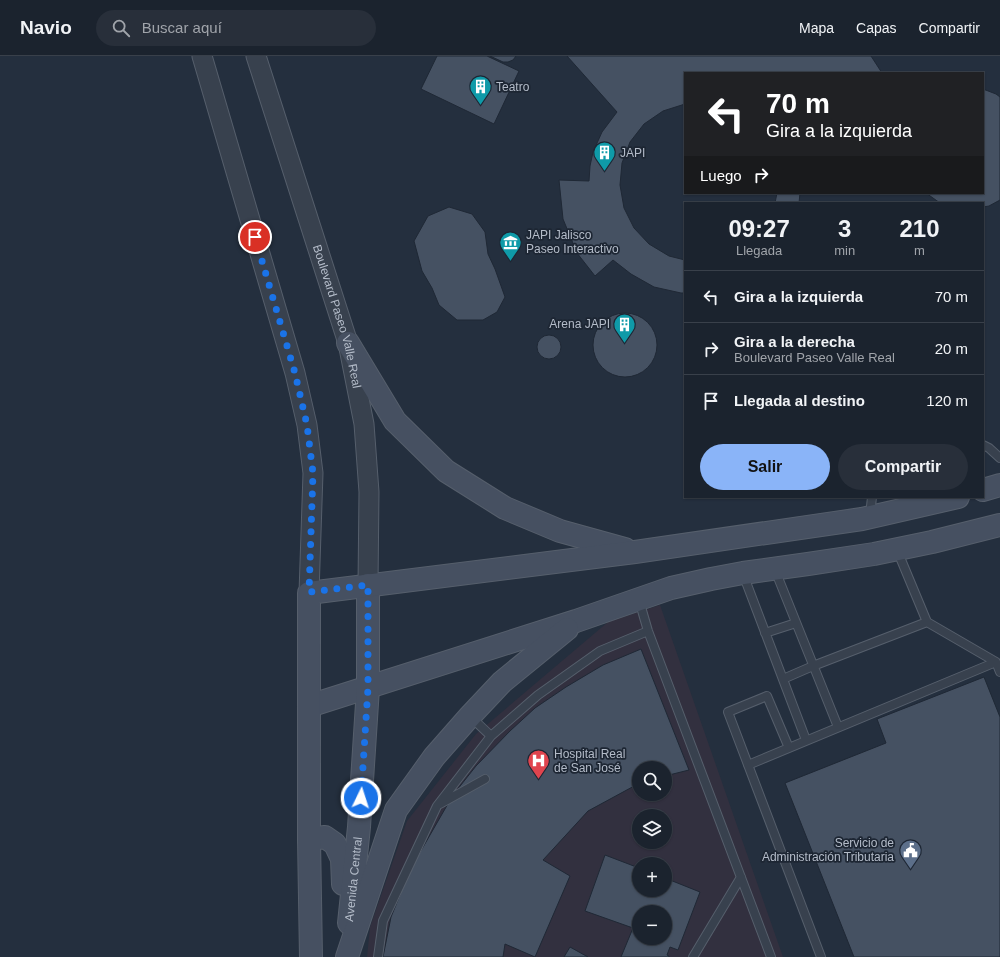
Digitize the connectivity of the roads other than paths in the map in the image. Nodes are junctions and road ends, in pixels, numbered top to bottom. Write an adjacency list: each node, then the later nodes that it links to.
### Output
1 (202, 56): 16 (street)
2 (256, 56): 3 (street, Boulevard Paseo Valle Real)
3 (348, 343): 12 (main road); 15 (street, Boulevard Paseo Valle Real)
4 (984, 446): 5 (lane)
5 (1000, 458)
6 (1000, 485): 7 (main road)
7 (984, 490)
8 (949, 498): 9 (main road)
9 (870, 507): 12 (main road)
10 (998, 527): 11 (main road)
11 (896, 550): 13 (main road); 19 (lane)
12 (635, 552): 15 (main road)
13 (774, 568): 14 (main road); 20 (lane)
14 (743, 573): 17 (main road); 22 (lane)
15 (368, 585): 16 (main road); 27 (main road, Avenida Central)
16 (309, 592): 28 (main road)
17 (638, 599): 18 (main road); 21 (lane)
18 (576, 621): 27 (main road); 29 (main road)
19 (927, 622): 23 (lane); 24 (lane)
20 (796, 623): 22 (lane); 24 (lane)
21 (648, 631): 31 (lane); 38 (lane)
22 (766, 633): 26 (lane)
23 (996, 662): 25 (lane); 30 (lane)
24 (813, 666): 26 (lane); 30 (lane)
25 (1000, 672)
26 (783, 679): 32 (lane)
27 (368, 688): 28 (main road); 40 (main road, Avenida Central)
28 (309, 706): 37 (main road)
29 (470, 716): 31 (lane); 40 (main road)
30 (838, 727): 32 (lane)
31 (491, 736): 36 (lane)
32 (806, 740): 33 (lane)
33 (789, 748): 34 (lane); 34 (lane)
34 (748, 765): 44 (lane)
35 (485, 779): 36 (lane)
36 (437, 806): 41 (lane)
37 (309, 839): 39 (main road); 40 (main road)
38 (741, 877): 42 (lane); 43 (lane)
39 (311, 957)
40 (346, 957)
41 (378, 957)
42 (693, 957)
43 (771, 957)
44 (821, 957)

